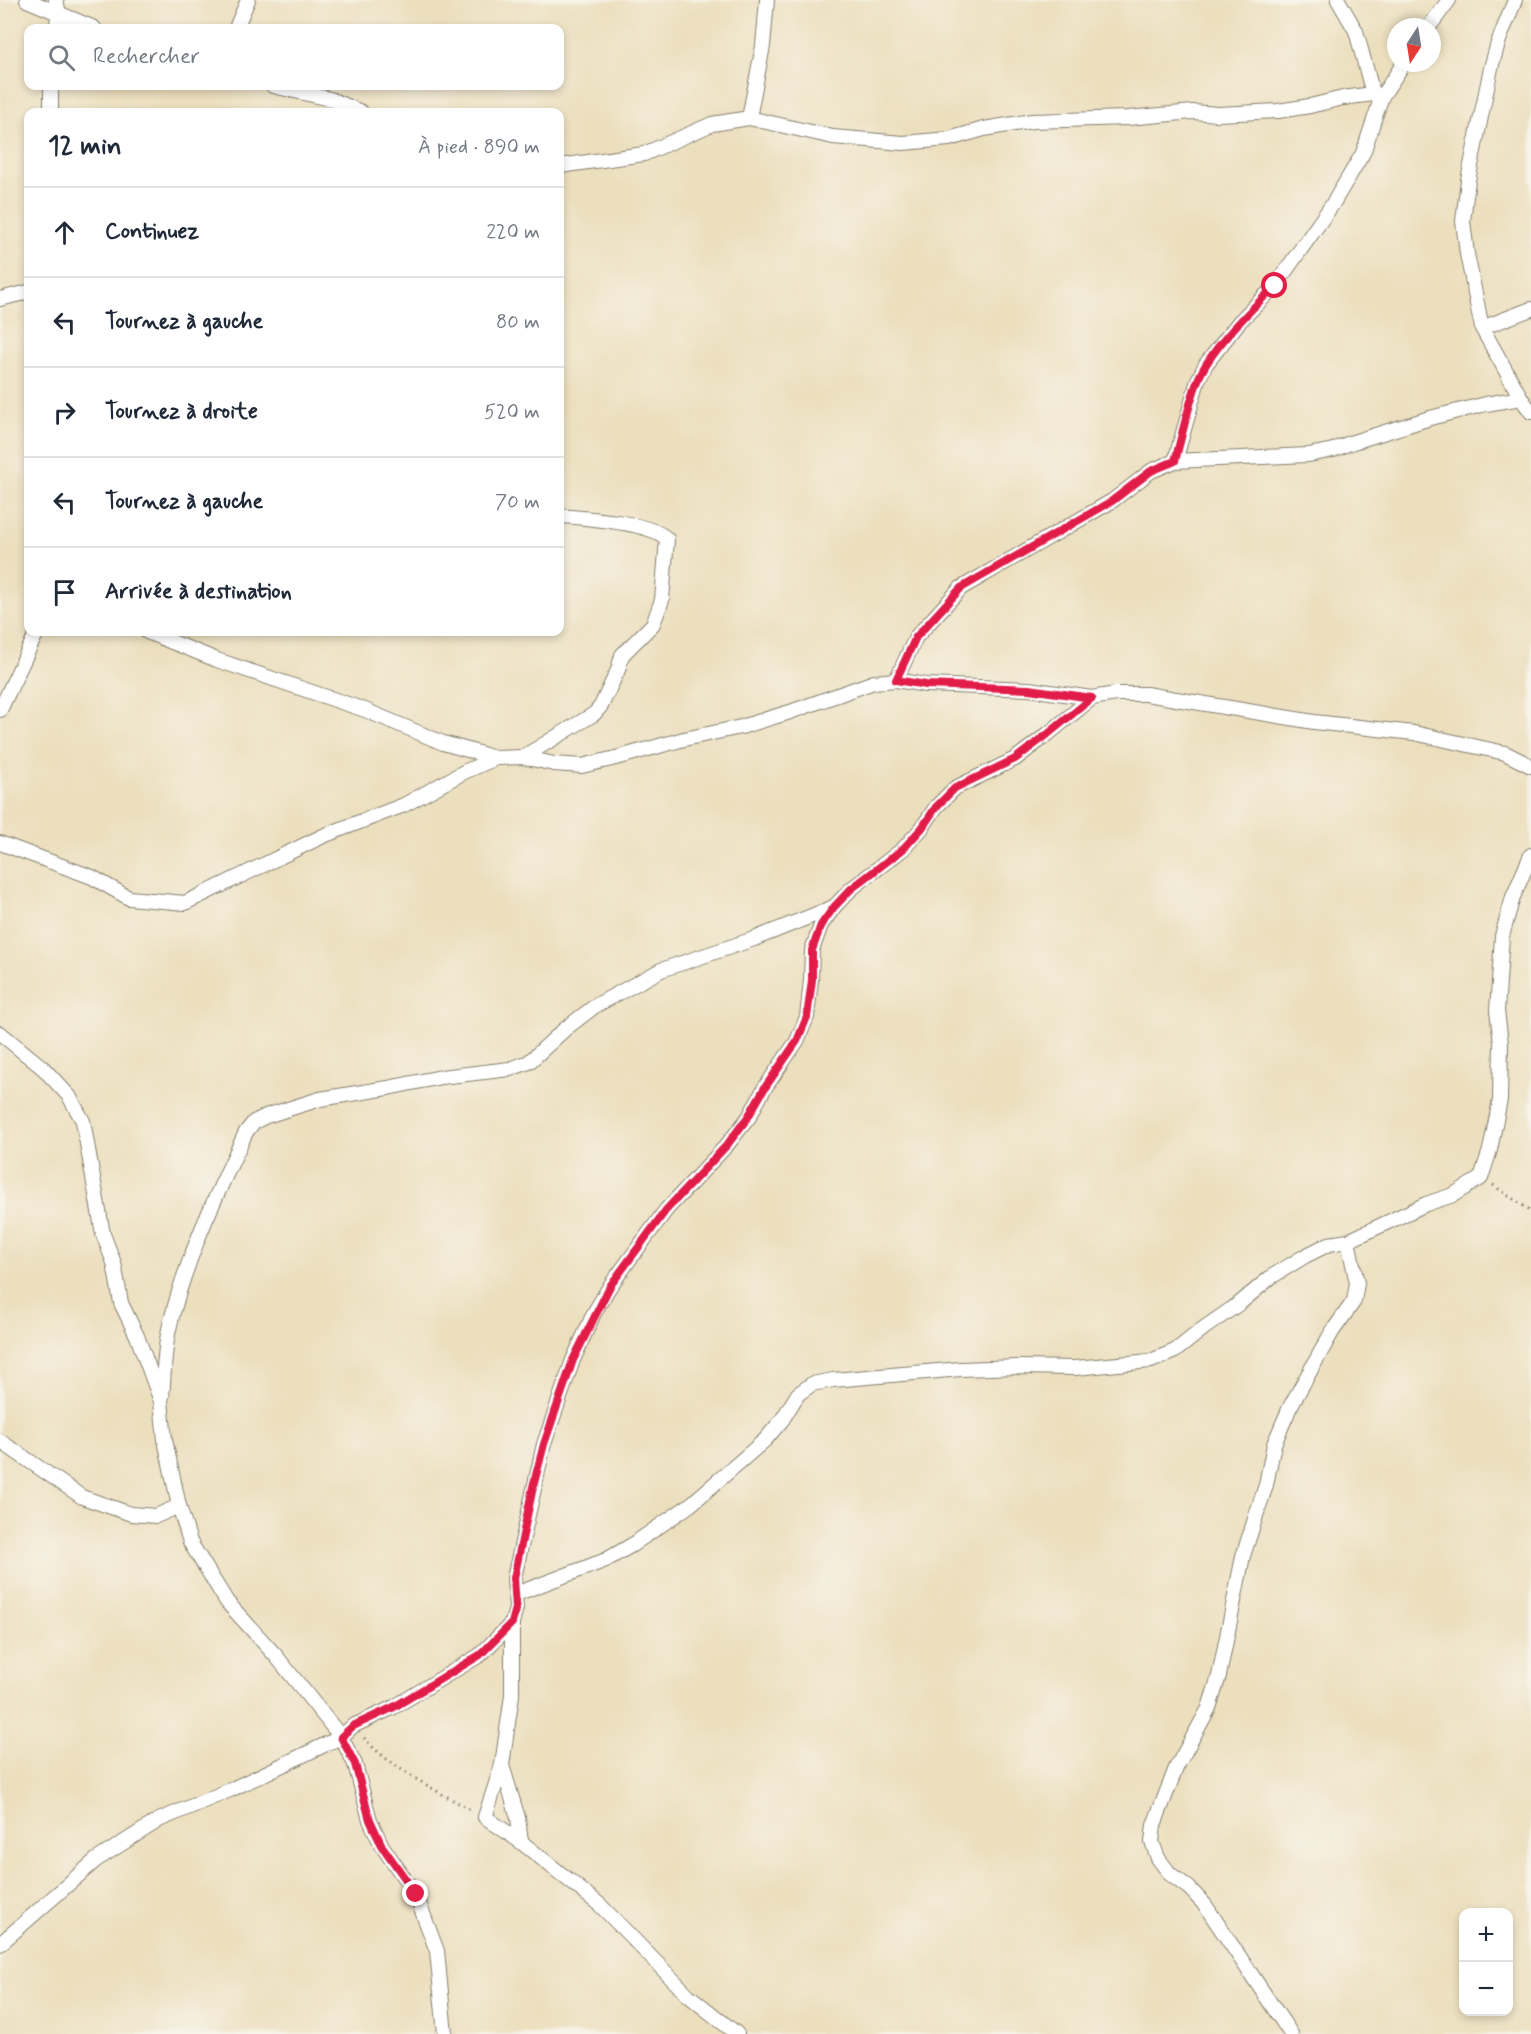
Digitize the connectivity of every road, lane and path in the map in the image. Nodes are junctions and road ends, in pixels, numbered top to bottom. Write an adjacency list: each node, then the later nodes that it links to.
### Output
1 (27, 0): 9 (street)
2 (56, 0): 9 (street)
3 (248, 0): 11 (street)
4 (767, 0): 18 (street)
5 (1338, 0): 15 (street)
6 (1449, 0): 8 (street)
7 (1515, 0): 23 (street)
8 (1436, 18)
9 (58, 21): 10 (street)
10 (73, 24)
11 (238, 24)
12 (1397, 72): 15 (street)
13 (51, 90): 16 (street)
14 (291, 90): 17 (street)
15 (1378, 95): 18 (street); 26 (street)
16 (51, 108)
17 (351, 108)
18 (749, 118): 19 (street)
19 (564, 165)
20 (24, 293): 21 (street)
21 (0, 299)
22 (1531, 309): 23 (street)
23 (1482, 328): 24 (street)
24 (1521, 398): 25 (street); 26 (street)
25 (1531, 412)
26 (1175, 461): 30 (street)
27 (564, 516): 33 (street)
28 (35, 636): 32 (street)
29 (157, 636): 34 (street)
30 (896, 680): 31 (street); 33 (street)
31 (1092, 698): 35 (street); 38 (street)
32 (0, 710)
33 (524, 757): 34 (street)
34 (496, 758): 36 (street)
35 (1531, 766)
36 (0, 843)
37 (1531, 855): 40 (street)
38 (834, 907): 43 (street); 46 (street)
39 (0, 1033): 43 (street)
40 (1481, 1178): 41 (path); 42 (street)
41 (1531, 1211)
42 (1348, 1241): 46 (street); 56 (street)
43 (161, 1401): 45 (street)
44 (0, 1441): 45 (street)
45 (178, 1506): 49 (street)
46 (516, 1594): 47 (street)
47 (512, 1623): 48 (street); 50 (street)
48 (353, 1726): 49 (street); 51 (path)
49 (341, 1737): 53 (street); 54 (street)
50 (502, 1765): 51 (street); 52 (street)
51 (485, 1817): 52 (street)
52 (521, 1842): 55 (street)
53 (0, 1944)
54 (445, 2034)
55 (737, 2034)
56 (1291, 2034)

